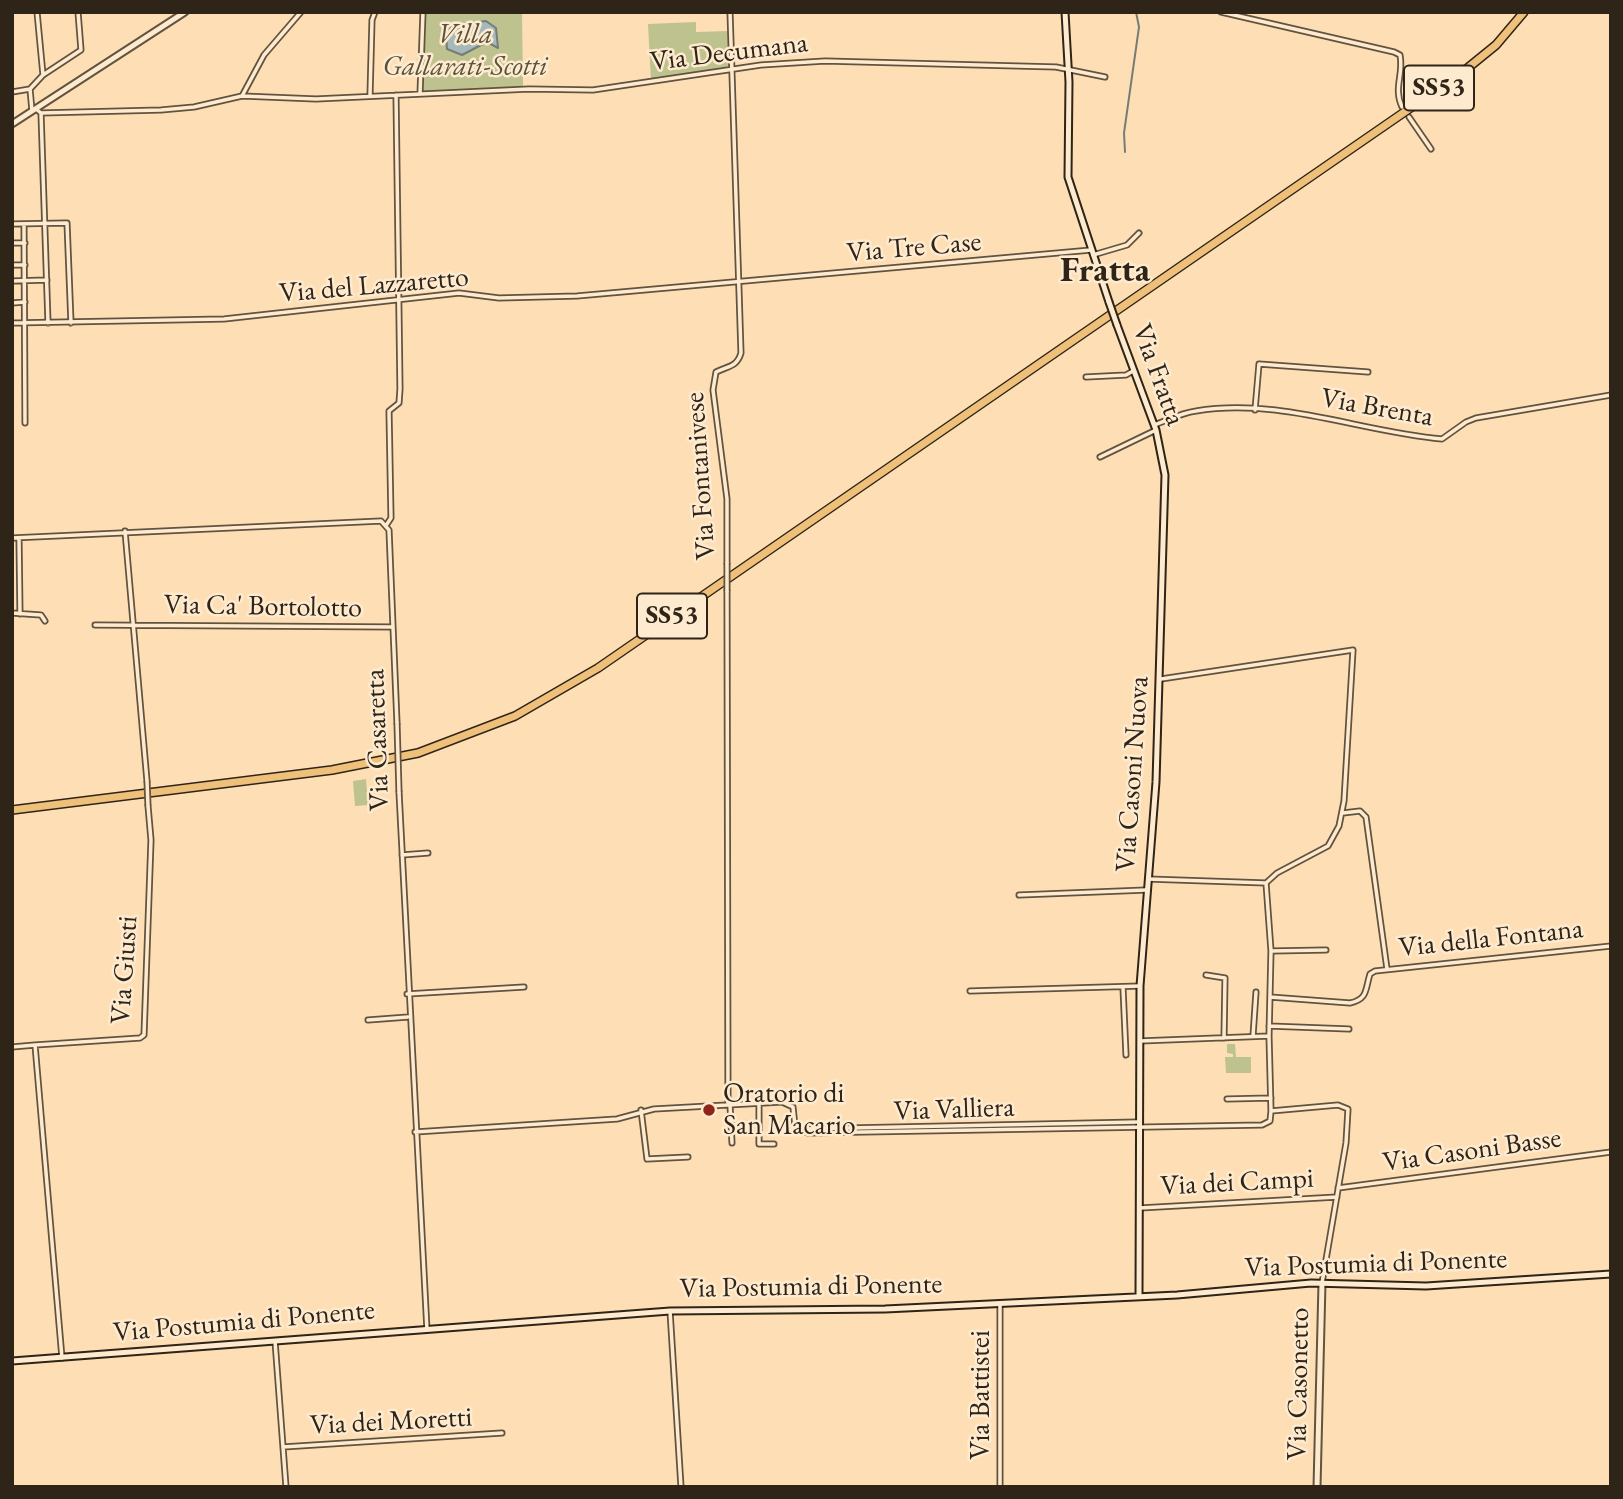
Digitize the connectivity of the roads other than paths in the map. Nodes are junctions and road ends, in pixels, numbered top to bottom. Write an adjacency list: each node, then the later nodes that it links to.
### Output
1 (37, 12): 13 (street)
2 (78, 12): 13 (street)
3 (185, 12): 22 (main road)
4 (301, 12): 20 (street)
5 (375, 12): 17 (street)
6 (423, 12): 19 (street)
7 (730, 12): 12 (street, Via Fontanivese)
8 (1065, 12): 11 (main road, Via Fratta)
9 (1221, 12): 21 (street)
10 (1524, 12): 66 (highway, SS53)
11 (1068, 69): 12 (street, Via Decumana); 14 (street, Via Decumana); 32 (main road, Via Fratta)
12 (732, 71): 19 (street, Via Decumana); 38 (street, Via Fontanivese)
13 (43, 75): 15 (street)
14 (1105, 76)
15 (30, 89): 16 (street); 22 (street)
16 (12, 92)
17 (370, 95): 18 (street, Via Decumana); 20 (street, Via Decumana)
18 (396, 95): 19 (street, Via Decumana); 40 (street, Via Casaretta)
19 (420, 95)
20 (242, 96): 22 (street, Via Decumana)
21 (1402, 107)
22 (36, 111): 24 (main road); 28 (street)
23 (1409, 117): 25 (street)
24 (12, 124)
25 (1432, 149)
26 (12, 224): 27 (street)
27 (23, 225): 28 (street); 31 (street)
28 (44, 226): 35 (street); 45 (street)
29 (1139, 233): 32 (street, Via Tre Case)
30 (12, 243): 31 (street)
31 (25, 243): 34 (street)
32 (1092, 252): 38 (street, Via Tre Case); 46 (main road, Via Fratta, bridge)
33 (12, 265): 34 (street)
34 (25, 265): 37 (street)
35 (47, 280): 37 (street); 44 (street)
36 (12, 281): 37 (street)
37 (24, 281): 39 (street)
38 (739, 281): 40 (street, Via del Lazzaretto); 100 (street, Via Fontanivese, bridge)
39 (25, 302): 41 (street); 43 (street)
40 (401, 302): 45 (street, Via del Lazzaretto); 54 (street, Via Casaretta)
41 (12, 303)
42 (12, 323): 43 (street, Via del Lazzaretto)
43 (25, 323): 44 (street, Via del Lazzaretto); 51 (street)
44 (48, 323): 45 (street, Via del Lazzaretto)
45 (71, 323)
46 (1133, 371): 48 (street); 52 (main road, Via Fratta)
47 (1368, 372): 50 (street, Via Brenta)
48 (1086, 377)
49 (1611, 395): 50 (street, Via Brenta)
50 (1255, 410): 52 (street, Via Brenta)
51 (25, 423)
52 (1155, 427): 53 (street, Via Brenta); 64 (main road, Via Fratta)
53 (1100, 457)
54 (387, 524): 55 (street); 63 (street, Via Casaretta)
55 (125, 531): 57 (street); 61 (street, Via Giusti)
56 (12, 538): 57 (street)
57 (19, 538): 59 (street)
58 (12, 613): 59 (street)
59 (20, 614): 60 (street)
60 (45, 621)
61 (133, 624): 62 (street, Via Ca' Bortolotto); 63 (street, Via Ca' Bortolotto); 94 (street, Via Giusti, bridge)
62 (95, 625)
63 (393, 627): 69 (street, Via Casaretta, bridge)
64 (1161, 660): 65 (main road, Via Casoni Nuova)
65 (1160, 679): 67 (street); 70 (main road, Via Casoni Nuova)
66 (12, 810)
67 (1343, 813): 71 (street); 77 (street, Via della Fontana)
68 (428, 853): 69 (street)
69 (402, 855): 84 (street, Via Casaretta)
70 (1148, 879): 71 (street); 72 (main road, Via Casoni Nuova)
71 (1266, 883): 76 (street)
72 (1146, 890): 73 (street, Via Casoni Nuova); 79 (main road, Via Casoni Nuova)
73 (1019, 895)
74 (1611, 946): 77 (street, Via della Fontana)
75 (1326, 950): 76 (street)
76 (1271, 951): 85 (street)
77 (1387, 969): 85 (street)
78 (1206, 975): 92 (street)
79 (1140, 986): 81 (street); 93 (main road, Via Casoni Nuova)
80 (524, 987): 84 (street)
81 (1123, 987): 82 (street); 96 (street)
82 (971, 991)
83 (1256, 992): 90 (street)
84 (407, 994): 86 (street, Via Casaretta)
85 (1270, 997): 88 (street)
86 (408, 1017): 87 (street); 104 (street, Via Casaretta)
87 (368, 1020)
88 (1269, 1026): 89 (street); 91 (street)
89 (1349, 1029)
90 (1254, 1036): 91 (street); 92 (street)
91 (1269, 1036): 97 (street)
92 (1224, 1038): 93 (street)
93 (1140, 1041): 103 (main road, Via Casoni Nuova)
94 (35, 1045): 95 (street); 119 (street)
95 (12, 1047)
96 (1126, 1055)
97 (1271, 1098): 98 (street); 102 (street)
98 (1227, 1099)
99 (759, 1103): 100 (street); 103 (street, Via Valliera); 106 (street)
100 (729, 1105): 101 (street); 105 (street, Via Fontanivese)
101 (640, 1110): 104 (street); 108 (street)
102 (1271, 1111): 103 (street, Via Valliera); 109 (street)
103 (1138, 1124): 111 (main road, Via Casoni Nuova)
104 (415, 1132): 117 (street, Via Casaretta)
105 (732, 1143)
106 (774, 1144)
107 (1611, 1152): 109 (street, Via Casoni Basse)
108 (688, 1157)
109 (1338, 1188): 110 (street)
110 (1337, 1197): 111 (street, Via dei Campi); 113 (street)
111 (1139, 1208): 114 (main road, Via Casoni Nuova)
112 (1611, 1275): 113 (main road, Via Postumia di Ponente)
113 (1322, 1283): 114 (main road, Via Postumia di Ponente); 126 (main road, Via Casonetto)
114 (1139, 1295): 115 (main road, Via Postumia di Ponente)
115 (1000, 1303): 116 (main road, Via Postumia di Ponente); 125 (street, Via Battistei)
116 (670, 1311): 117 (main road, Via Postumia di Ponente); 124 (street)
117 (427, 1330): 118 (main road, Via Postumia di Ponente)
118 (275, 1342): 119 (main road, Via Postumia di Ponente); 122 (street)
119 (62, 1358): 120 (main road, Via Postumia di Ponente)
120 (12, 1362)
121 (502, 1433): 122 (street, Via dei Moretti)
122 (283, 1447): 123 (street)
123 (286, 1487)
124 (681, 1487)
125 (1000, 1487)
126 (1317, 1487)

